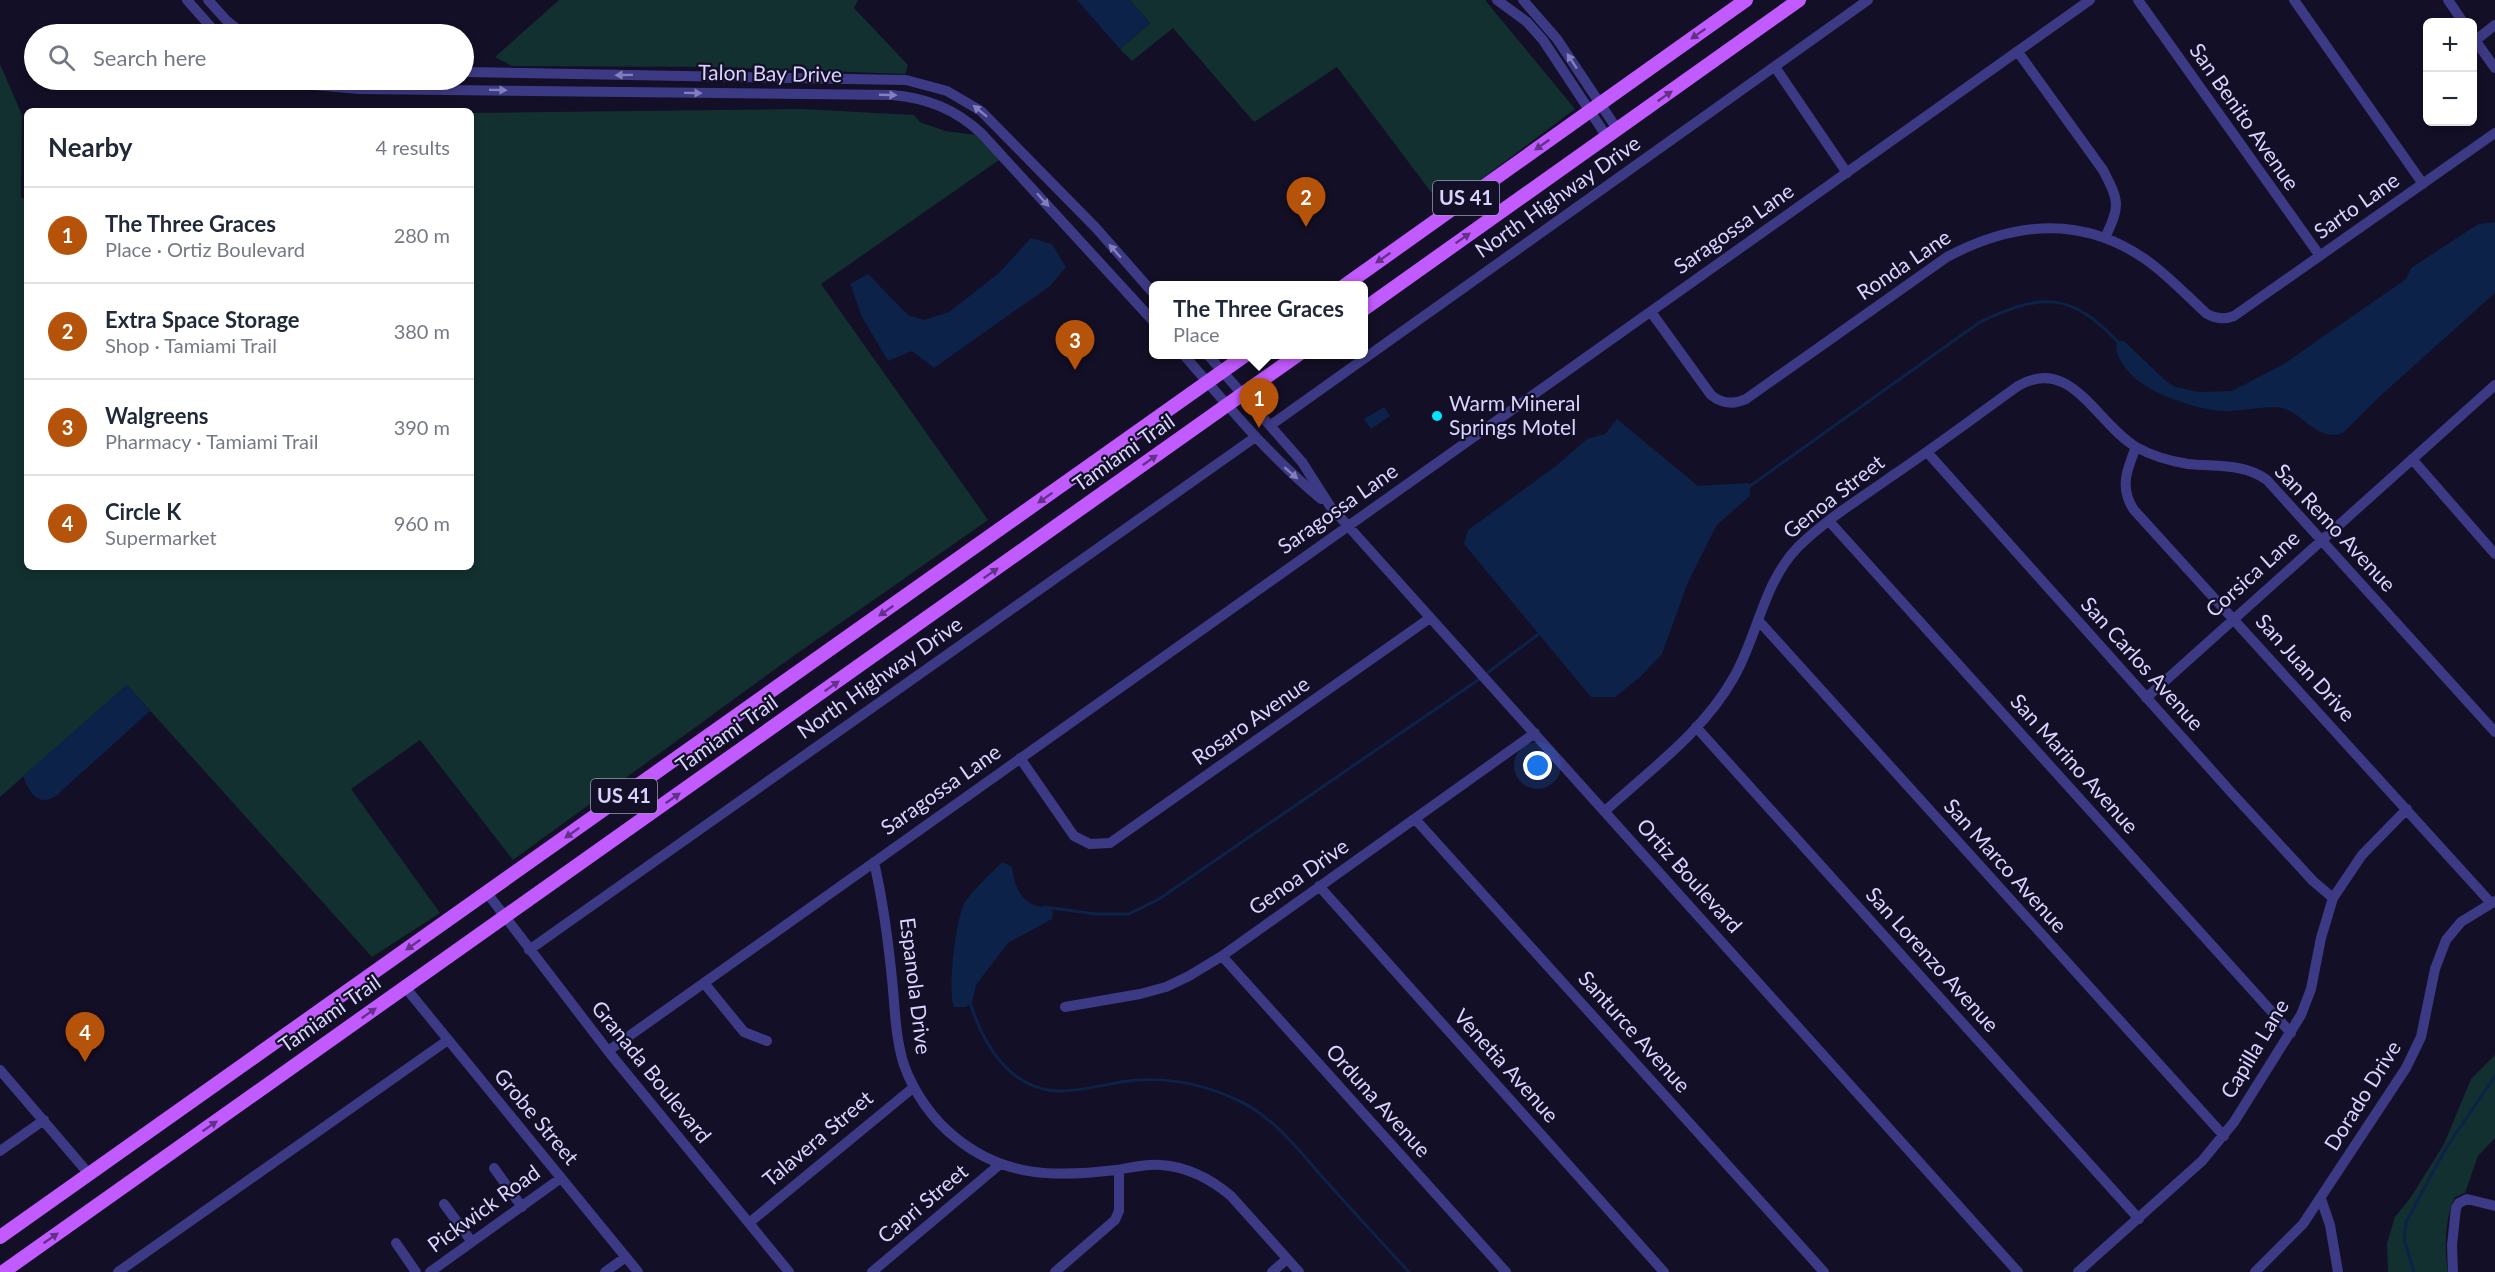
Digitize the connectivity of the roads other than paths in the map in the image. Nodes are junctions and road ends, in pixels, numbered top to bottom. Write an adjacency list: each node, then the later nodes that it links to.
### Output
1 (187, 0): 14 (street)
2 (208, 0): 15 (street)
3 (1497, 0): 17 (street)
4 (1523, 0): 13 (street)
5 (1746, 0): 25 (main road, US 41, one-way to 25)
6 (1799, 0): 26 (main road, US 41, one-way to 6)
7 (1868, 0): 21 (street, North Highway Drive)
8 (2090, 0): 20 (street, Saragossa Lane)
9 (2138, 0): 31 (street, San Benito Avenue)
10 (2294, 0): 29 (street)
11 (2448, 0): 12 (street)
12 (2460, 18)
13 (1542, 20): 17 (street); 25 (street, one-way to 13)
14 (208, 24)
15 (231, 24)
16 (2495, 25): 18 (street)
17 (1532, 28): 25 (street)
18 (2477, 36)
19 (2477, 42): 22 (street)
20 (2018, 52): 28 (street, Saragossa Lane); 30 (street)
21 (1775, 67): 28 (street); 38 (street, North Highway Drive)
22 (2495, 68)
23 (474, 72): 33 (street, Talon Bay Drive, one-way to 23)
24 (474, 90): 37 (street, Talon Bay Drive, one-way to 37)
25 (1595, 107): 26 (street); 32 (main road, US 41, one-way to 32)
26 (1612, 133): 34 (main road, US 41, one-way to 26)
27 (2495, 133): 29 (street, Sarto Lane)
28 (1847, 173): 35 (street, Saragossa Lane)
29 (2423, 184): 31 (street, Sarto Lane)
30 (2105, 238): 35 (street, Ronda Lane); 36 (street, Ronda Lane)
31 (2320, 256): 36 (street, Sarto Lane)
32 (1350, 281)
33 (1149, 288)
34 (1368, 306)
35 (1651, 312): 57 (street, Saragossa Lane)
36 (2241, 312)
37 (1149, 317)
38 (1368, 356)
39 (1187, 359): 46 (street)
40 (1211, 359): 44 (street)
41 (1239, 359): 44 (main road, Tamiami Trail / US 41)
42 (1292, 359): 48 (main road, Tamiami Trail / US 41)
43 (1364, 359): 50 (street, North Highway Drive)
44 (1222, 372): 46 (main road, Tamiami Trail / US 41); 48 (street, Ortiz Boulevard)
45 (2050, 377): 52 (street, San Remo Avenue); 53 (street, Genoa Street)
46 (1208, 382): 49 (street, Ortiz Boulevard); 73 (main road, Tamiami Trail / US 41, one-way to 73)
47 (2495, 385): 54 (street, Corsica Lane)
48 (1242, 395): 49 (main road, Tamiami Trail / US 41); 50 (street, Ortiz Boulevard)
49 (1227, 406): 51 (street, Ortiz Boulevard); 76 (main road, Tamiami Trail / US 41, one-way to 49)
50 (1271, 425): 55 (street, Ortiz Boulevard)
51 (1254, 438): 55 (street, Ortiz Boulevard, one-way to 55); 77 (street, North Highway Drive)
52 (2136, 447): 58 (street, San Remo Avenue); 61 (street, San Juan Drive)
53 (1927, 452): 56 (street, Genoa Street); 63 (street, San Carlos Avenue)
54 (2412, 459): 58 (street, Corsica Lane); 59 (street)
55 (1330, 506): 57 (street, Ortiz Boulevard)
56 (1829, 521): 62 (street, Genoa Street); 82 (street, San Marino Avenue)
57 (1348, 526): 60 (street, Ortiz Boulevard); 67 (street, Saragossa Lane)
58 (2321, 539): 61 (street, Corsica Lane); 65 (street, San Remo Avenue)
59 (2495, 554)
60 (1430, 618): 66 (street, Ortiz Boulevard); 67 (street, Rosaro Avenue)
61 (2234, 618): 63 (street, Corsica Lane); 68 (street, San Juan Drive)
62 (1758, 620): 64 (street, Genoa Street); 89 (street, San Marco Avenue)
63 (2146, 698): 74 (street, San Carlos Avenue)
64 (1696, 727): 69 (street, Genoa Street); 100 (street, San Lorenzo Avenue)
65 (2495, 732)
66 (1535, 733): 69 (street, Ortiz Boulevard); 70 (street, Genoa Drive)
67 (1020, 758): 71 (street, Saragossa Lane)
68 (2407, 809): 74 (street, Capilla Lane); 75 (street, San Juan Drive)
69 (1605, 811): 121 (street, Ortiz Boulevard)
70 (1415, 819): 72 (street, Genoa Drive); 120 (street, Santurce Avenue)
71 (874, 862): 79 (street, Saragossa Lane); 87 (street, Espanola Drive)
72 (1319, 886): 78 (street, Genoa Drive); 119 (street, Venetia Avenue)
73 (487, 893): 76 (street, Granada Boulevard); 94 (main road, Tamiami Trail / US 41, one-way to 94)
74 (2333, 898): 82 (street, Capilla Lane)
75 (2493, 902): 96 (street, Dorado Drive)
76 (505, 917): 77 (street, Granada Boulevard); 80 (main road, Tamiami Trail / US 41)
77 (530, 950): 85 (street, Granada Boulevard)
78 (1222, 956): 81 (street, Genoa Drive); 118 (street, Orduna Avenue)
79 (704, 983): 84 (street); 85 (street, Saragossa Lane)
80 (405, 987): 83 (street, Grobe Street); 107 (main road, Tamiami Trail / US 41, one-way to 80)
81 (1065, 1007)
82 (2291, 1033): 89 (street, Capilla Lane)
83 (448, 1040): 95 (street, Grobe Street); 108 (street)
84 (767, 1041)
85 (608, 1051): 101 (street, Granada Boulevard)
86 (0, 1070): 88 (street)
87 (914, 1087): 91 (street, Espanola Drive); 101 (street, Talavera Street)
88 (44, 1120): 90 (street); 94 (street)
89 (2224, 1136): 100 (street, Capilla Lane)
90 (0, 1151)
91 (999, 1165): 93 (street, Espanola Drive); 114 (street, Capri Street)
92 (494, 1168): 99 (street)
93 (1119, 1170): 106 (street, Espanola Drive); 115 (street)
94 (89, 1174): 102 (main road, Tamiami Trail / US 41)
95 (561, 1178): 99 (street, Pickwick Road); 105 (street, Grobe Street)
96 (2321, 1199): 123 (street, Dorado Drive); 124 (street)
97 (444, 1204): 103 (street)
98 (2495, 1206): 125 (street)
99 (522, 1207): 103 (street, Pickwick Road)
100 (2139, 1219): 122 (street, Capilla Lane)
101 (749, 1223): 113 (street, Granada Boulevard)
102 (0, 1237)
103 (472, 1242): 110 (street, Pickwick Road)
104 (396, 1243): 109 (street)
105 (626, 1257): 111 (street); 112 (street, Grobe Street)
106 (1287, 1259): 116 (street); 117 (street, Espanola Drive)
107 (3, 1272)
108 (118, 1272)
109 (416, 1272)
110 (430, 1272)
111 (604, 1272)
112 (638, 1272)
113 (789, 1272)
114 (872, 1272)
115 (1055, 1272)
116 (1272, 1272)
117 (1299, 1272)
118 (1506, 1272)
119 (1664, 1272)
120 (1824, 1272)
121 (2018, 1272)
122 (2078, 1272)
123 (2255, 1272)
124 (2338, 1272)
125 (2453, 1272)

